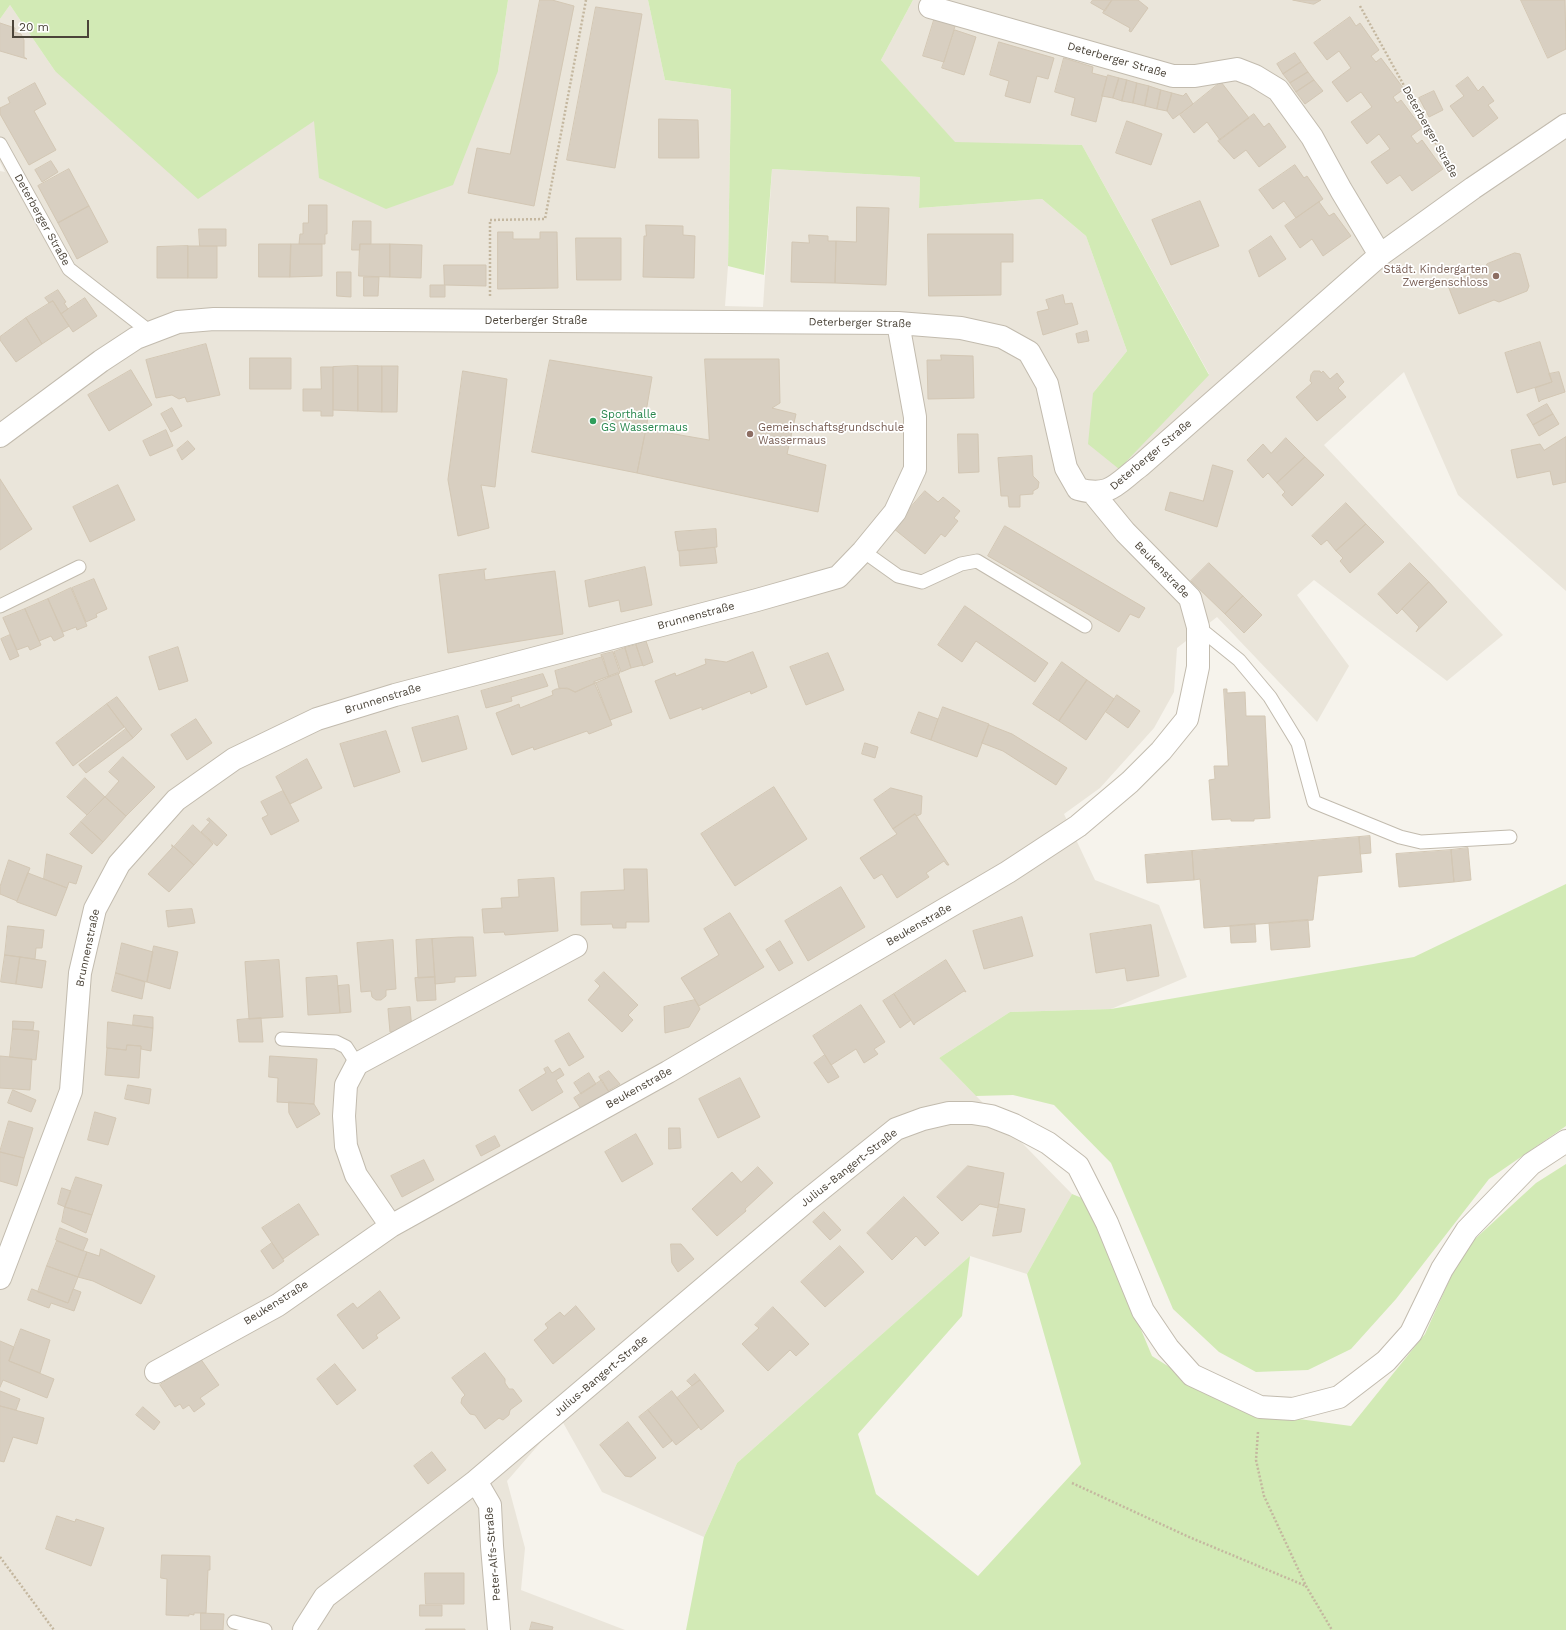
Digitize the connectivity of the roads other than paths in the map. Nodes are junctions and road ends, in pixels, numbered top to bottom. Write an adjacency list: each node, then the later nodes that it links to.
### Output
1 (930, 7): 4 (street, Deterberger Straße)
2 (1566, 125): 4 (street, Deterberger Straße)
3 (0, 144): 6 (lane, Deterberger Straße)
4 (1380, 255): 8 (street, Deterberger Straße)
5 (898, 323): 6 (street, Deterberger Straße); 8 (street, Deterberger Straße); 9 (street, Brunnenstraße)
6 (150, 332): 7 (street, Deterberger Straße)
7 (0, 436)
8 (1093, 493): 13 (street, Beukenstraße)
9 (863, 551): 12 (lane); 20 (street, Brunnenstraße)
10 (79, 566): 11 (lane)
11 (0, 606)
12 (1085, 626)
13 (1198, 626): 14 (lane); 19 (street, Beukenstraße)
14 (1510, 837)
15 (576, 946): 17 (street)
16 (282, 1039): 17 (lane)
17 (357, 1064): 19 (street)
18 (1566, 1140): 22 (street, Julius-Bangert-Straße)
19 (391, 1226): 21 (street, Beukenstraße)
20 (0, 1278)
21 (156, 1372)
22 (476, 1481): 25 (street, Julius-Bangert-Straße); 26 (street, Peter-Alfs-Straße)
23 (234, 1622): 24 (lane)
24 (265, 1630)
25 (304, 1630)
26 (499, 1630)

